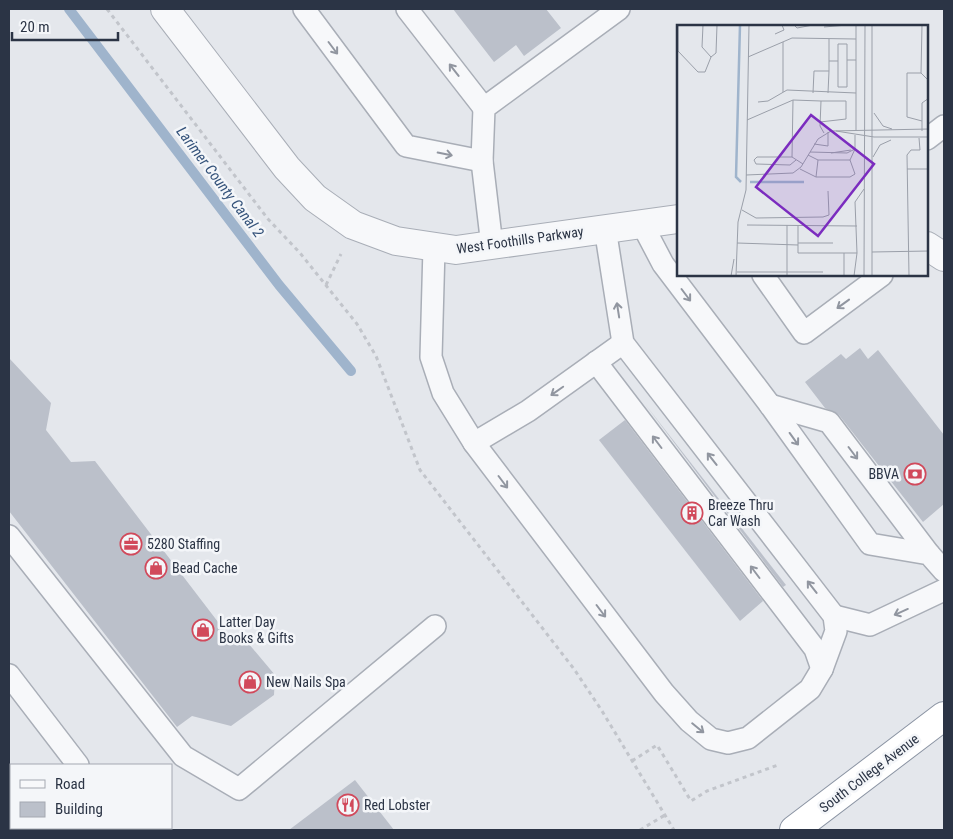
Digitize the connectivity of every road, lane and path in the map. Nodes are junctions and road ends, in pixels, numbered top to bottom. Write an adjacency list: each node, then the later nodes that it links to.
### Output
1 (107, 9): 32 (path)
2 (165, 9): 15 (street, West Foothills Parkway)
3 (304, 9): 9 (lane, one-way to 9)
4 (408, 9): 6 (lane, one-way to 4)
5 (619, 9): 6 (lane)
6 (484, 108): 9 (lane)
7 (944, 126): 8 (lane)
8 (928, 138)
9 (482, 161): 13 (lane)
10 (677, 219): 11 (street, West Foothills Parkway)
11 (642, 224): 12 (street, West Foothills Parkway); 21 (lane, one-way to 21)
12 (605, 228): 13 (street, West Foothills Parkway); 19 (lane, one-way to 12)
13 (492, 246): 15 (street, West Foothills Parkway)
14 (928, 247): 16 (street)
15 (434, 248): 22 (lane)
16 (944, 257)
17 (764, 276): 18 (lane, one-way to 17)
18 (881, 276)
19 (623, 343): 20 (lane); 27 (lane, one-way to 19)
20 (596, 362): 22 (lane, one-way to 22); 29 (lane, one-way to 20)
21 (770, 405): 24 (lane, one-way to 24); 24 (lane, one-way to 24)
22 (474, 443): 29 (lane, one-way to 29)
23 (9, 536): 28 (lane)
24 (929, 554): 25 (lane)
25 (944, 571)
26 (944, 590): 27 (lane, one-way to 27)
27 (834, 616): 29 (lane)
28 (435, 626)
29 (822, 669)
30 (9, 675): 33 (lane)
31 (944, 716): 38 (highway, South College Avenue)
32 (632, 761): 34 (path); 35 (path)
33 (77, 764)
34 (778, 765)
35 (665, 815): 36 (path); 37 (path)
36 (640, 830)
37 (674, 830)
38 (794, 830)

